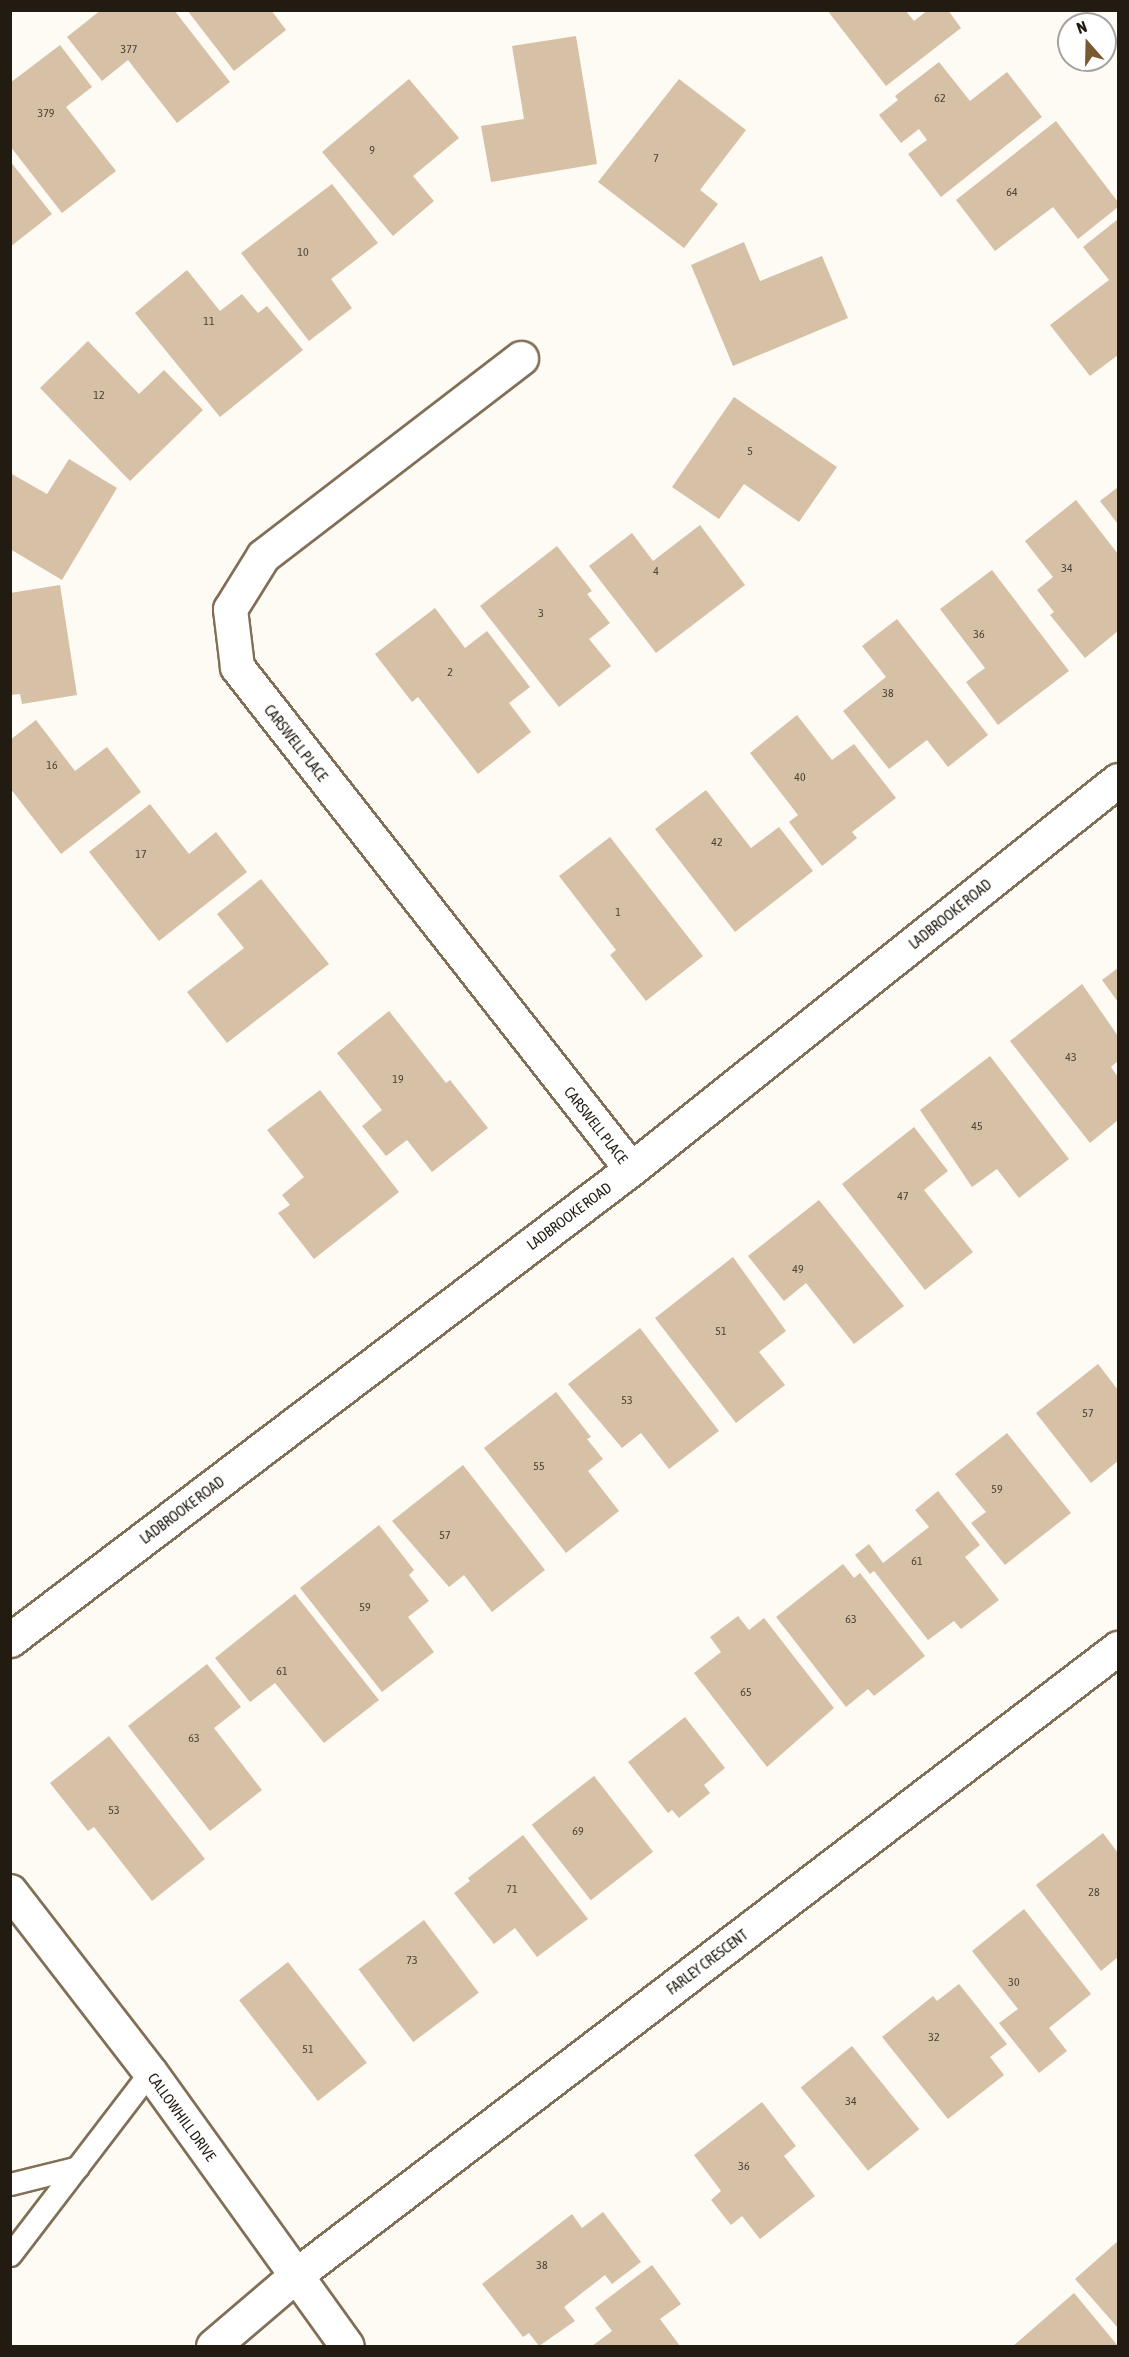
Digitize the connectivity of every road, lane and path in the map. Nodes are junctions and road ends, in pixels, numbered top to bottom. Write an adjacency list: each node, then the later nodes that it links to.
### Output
1 (520, 358): 3 (street, CARSWELL PLACE)
2 (1119, 780): 3 (street, LADBROOKE ROAD)
3 (631, 1169): 4 (street, LADBROOKE ROAD)
4 (10, 1640)
5 (1119, 1648): 11 (street, FARLEY CRESCENT)
6 (10, 1891): 7 (street, CALLOWHILL DRIVE)
7 (150, 2073): 8 (lane); 11 (street, CALLOWHILL DRIVE)
8 (78, 2167): 9 (lane); 10 (lane)
9 (10, 2184)
10 (10, 2254)
11 (296, 2275): 12 (street, FARLEY CRESCENT); 13 (street, CALLOWHILL DRIVE)
12 (213, 2346)
13 (347, 2346)

